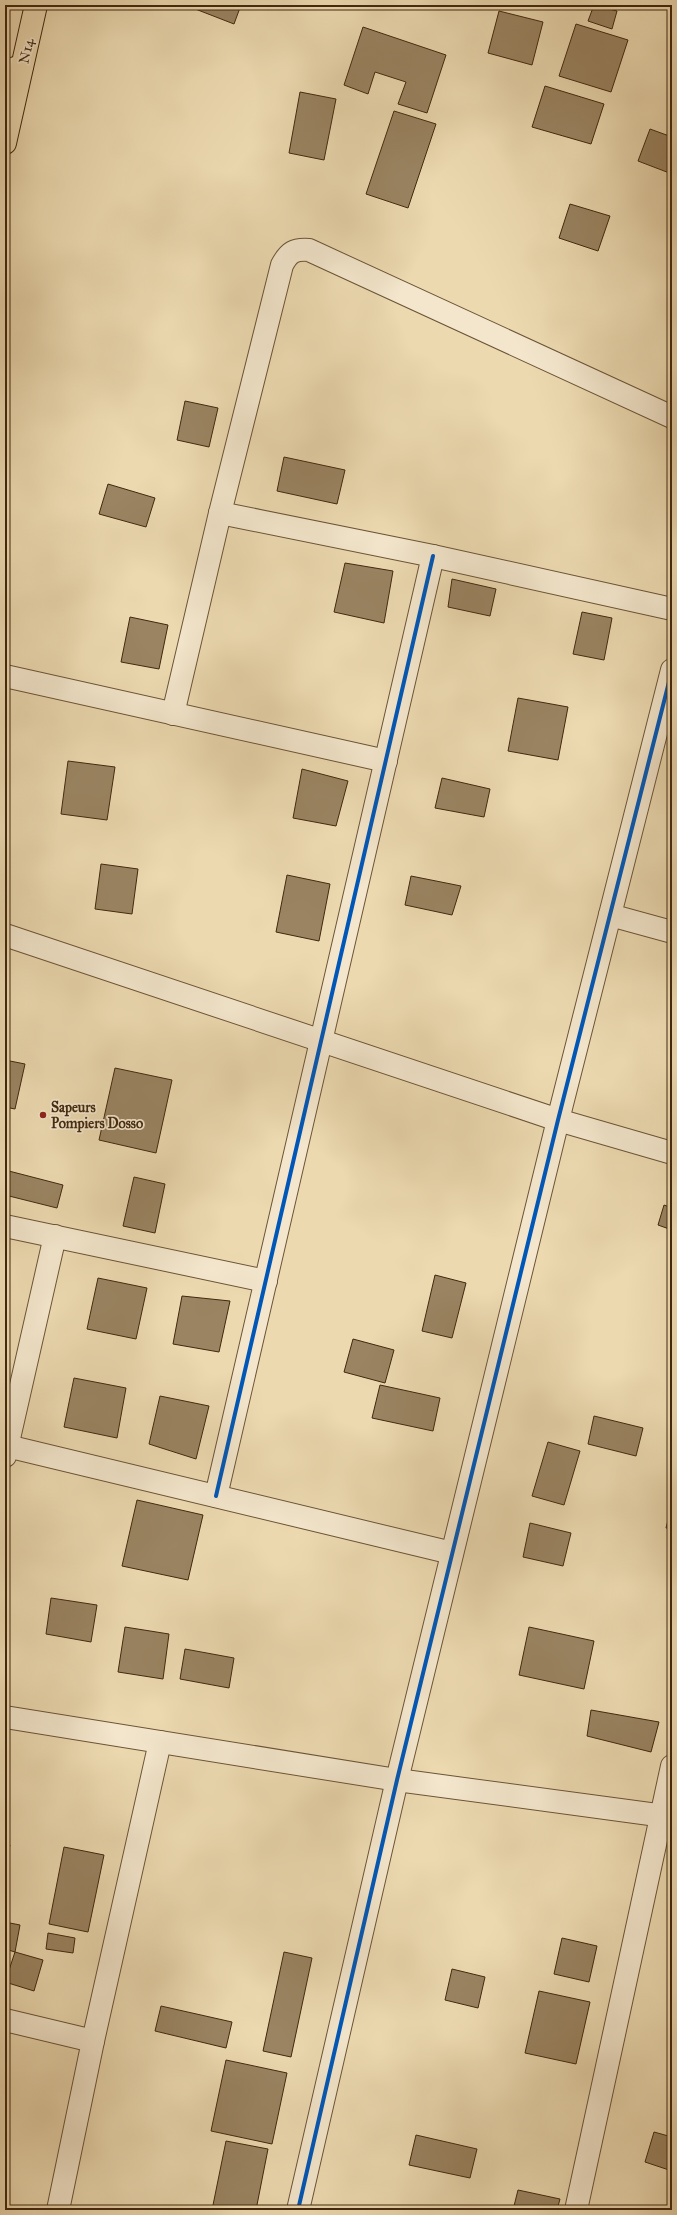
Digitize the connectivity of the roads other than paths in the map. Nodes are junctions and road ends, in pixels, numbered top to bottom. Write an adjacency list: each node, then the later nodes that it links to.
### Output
1 (36, 5): 2 (main road, N14)
2 (14, 69): 3 (main road, N14)
3 (5, 143)
4 (672, 417): 5 (street)
5 (220, 513): 6 (street); 10 (street)
6 (433, 556): 7 (street); 11 (street)
7 (672, 609)
8 (672, 670): 12 (street)
9 (5, 676): 10 (street)
10 (173, 714): 11 (street)
11 (386, 761): 15 (street)
12 (610, 915): 13 (street); 16 (street)
13 (672, 932)
14 (5, 935): 15 (street)
15 (321, 1041): 16 (street); 20 (street)
16 (558, 1120): 17 (street); 23 (street)
17 (672, 1153)
18 (5, 1226): 19 (street)
19 (55, 1236): 20 (street); 21 (street)
20 (266, 1281): 22 (street)
21 (6, 1451): 22 (street)
22 (216, 1496): 23 (street)
23 (452, 1553): 27 (street)
24 (5, 1717): 25 (street)
25 (160, 1742): 27 (street); 30 (street)
26 (672, 1766): 28 (street)
27 (397, 1780): 28 (street); 32 (street)
28 (666, 1816): 33 (street)
29 (5, 2020): 30 (street)
30 (92, 2041): 31 (street)
31 (58, 2210)
32 (298, 2210)
33 (576, 2210)

